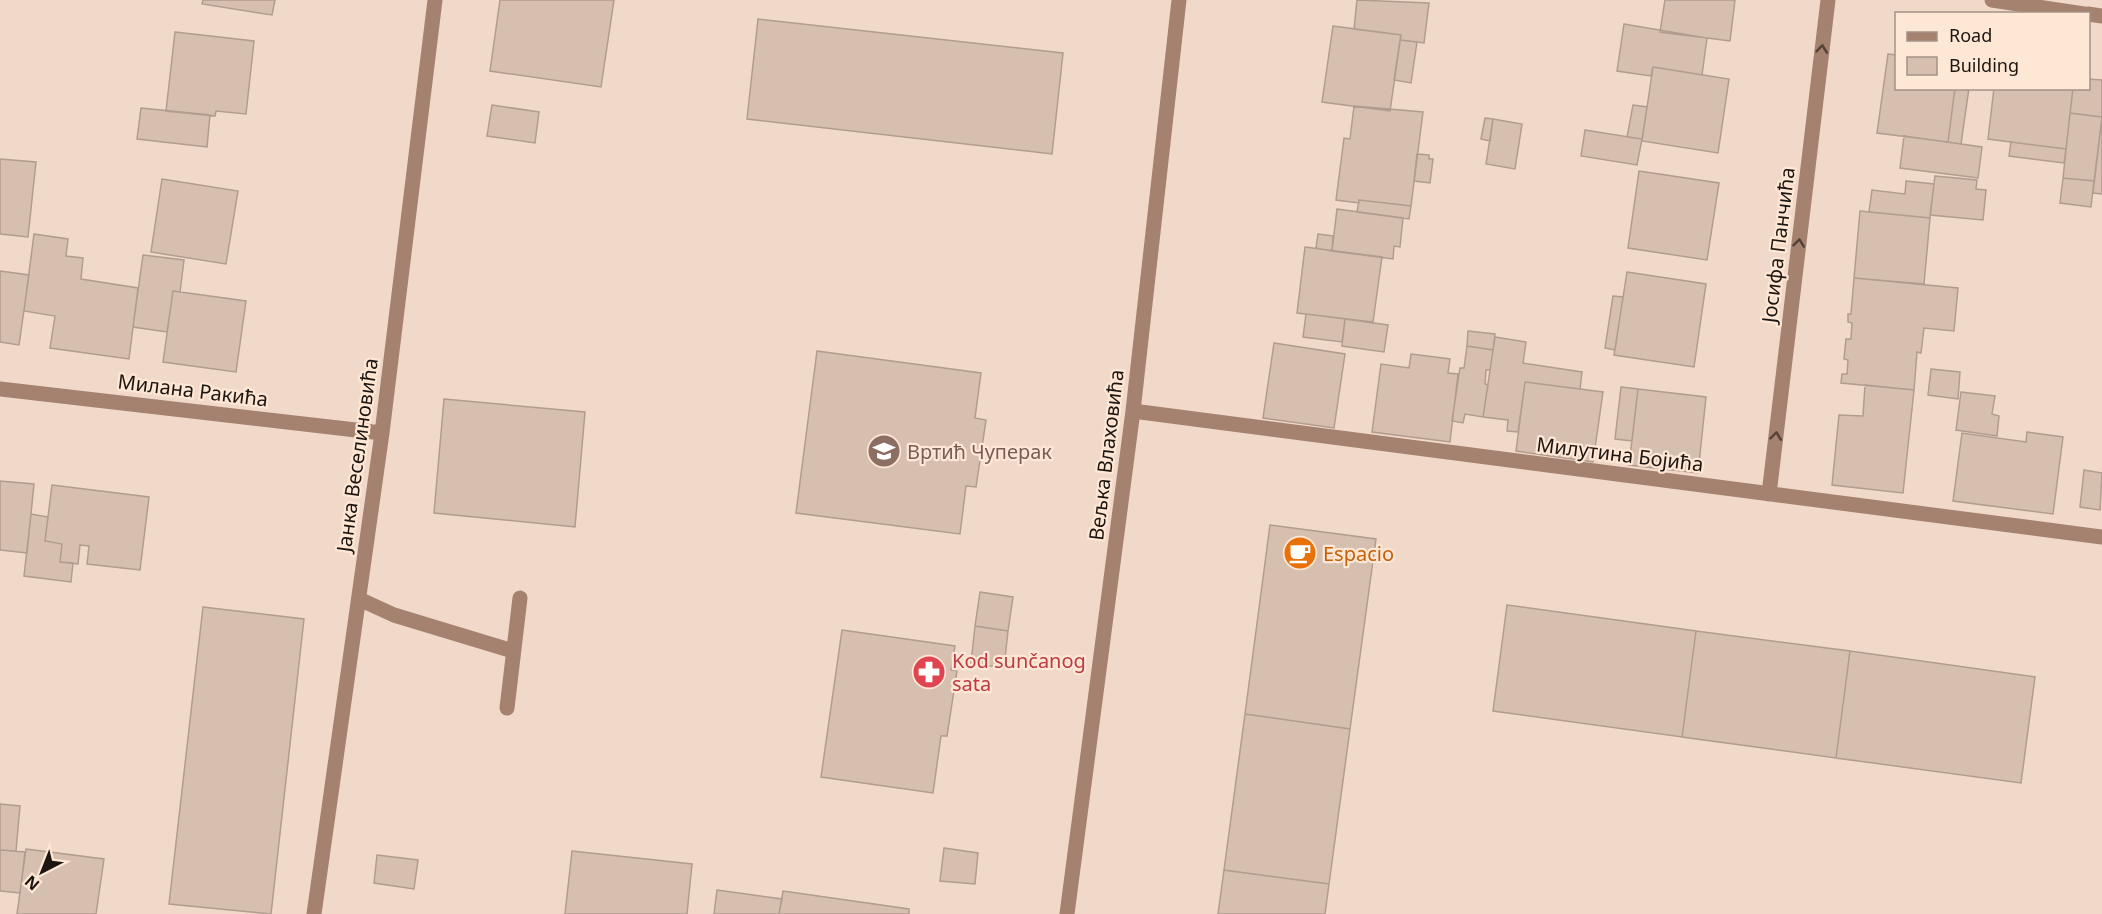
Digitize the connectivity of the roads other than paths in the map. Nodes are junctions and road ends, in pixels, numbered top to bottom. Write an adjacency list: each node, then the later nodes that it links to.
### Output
1 (435, 0): 8 (street, Јанка Веселиновића)
2 (1179, 0): 7 (street, Вељка Влаховића)
3 (1828, 0): 9 (street, Јосифа Панчића, one-way to 3)
4 (1992, 0): 5 (street)
5 (2073, 12)
6 (0, 389): 8 (street, Милана Ракића)
7 (1133, 411): 9 (street, Милутина Бојића); 16 (street, Вељка Влаховића)
8 (382, 433): 12 (street, Јанка Веселиновића)
9 (1769, 495): 10 (street, Милутина Бојића)
10 (2102, 537)
11 (520, 598): 13 (street)
12 (359, 599): 13 (street); 15 (street, Јанка Веселиновића)
13 (513, 651): 14 (street)
14 (507, 708)
15 (314, 914)
16 (1067, 914)

